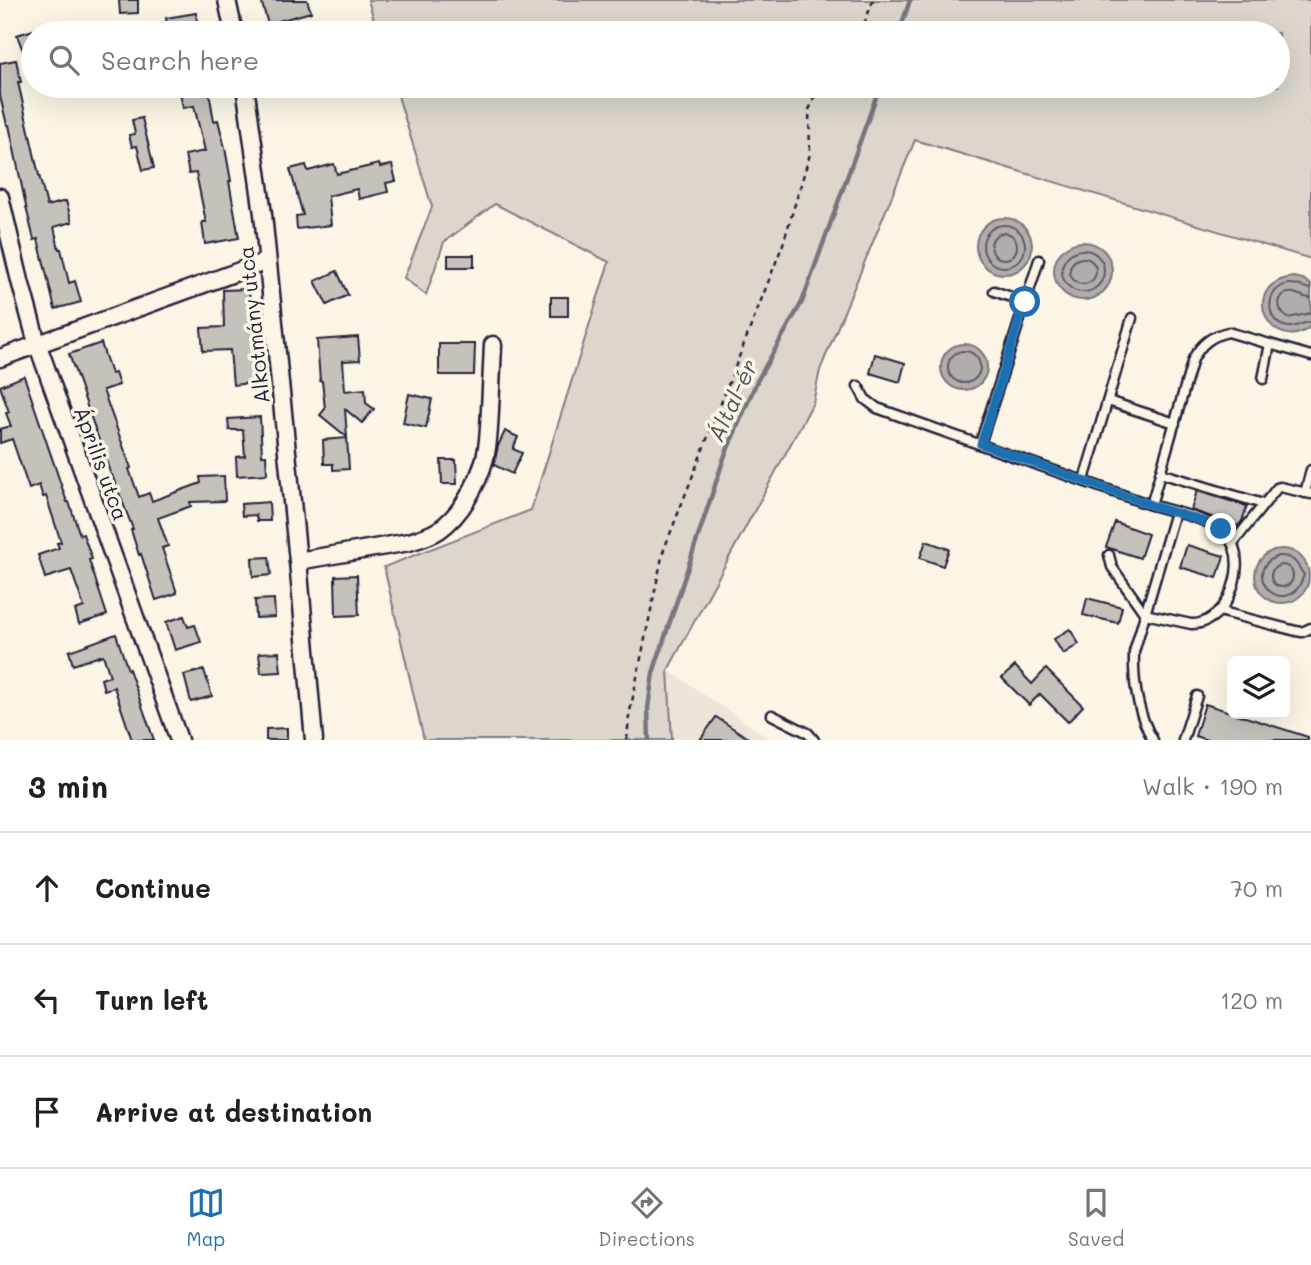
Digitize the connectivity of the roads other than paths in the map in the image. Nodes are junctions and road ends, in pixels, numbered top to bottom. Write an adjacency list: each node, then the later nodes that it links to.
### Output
1 (227, 0): 2 (street)
2 (231, 21)
3 (247, 98): 6 (street, Alkotmány utca)
4 (0, 197): 10 (street, Április utca)
5 (1038, 260): 8 (lane)
6 (267, 261): 10 (street); 29 (street, Alkotmány utca)
7 (994, 290): 8 (lane)
8 (1025, 302): 19 (lane)
9 (1132, 318): 17 (lane)
10 (37, 343): 14 (street); 35 (street, Április utca)
11 (1270, 344): 13 (lane); 15 (lane); 18 (lane)
12 (493, 345): 29 (street)
13 (1311, 356)
14 (0, 358)
15 (1263, 379)
16 (858, 386): 19 (lane)
17 (1108, 401): 18 (lane); 22 (lane)
18 (1175, 424): 21 (lane)
19 (981, 444): 22 (lane)
20 (1311, 470): 23 (lane)
21 (1160, 473): 24 (lane); 25 (lane)
22 (1084, 480): 25 (lane)
23 (1308, 493): 24 (lane)
24 (1263, 504): 27 (lane)
25 (1151, 505): 26 (lane)
26 (1175, 512): 27 (lane); 31 (lane)
27 (1233, 543): 30 (lane)
28 (1109, 555): 31 (lane)
29 (298, 561): 36 (street, Alkotmány utca)
30 (1219, 611): 31 (lane); 32 (lane)
31 (1145, 614): 38 (lane)
32 (1311, 628)
33 (1196, 696): 39 (lane)
34 (772, 715): 37 (lane)
35 (179, 740)
36 (314, 740)
37 (814, 740)
38 (1153, 740)
39 (1183, 740)

